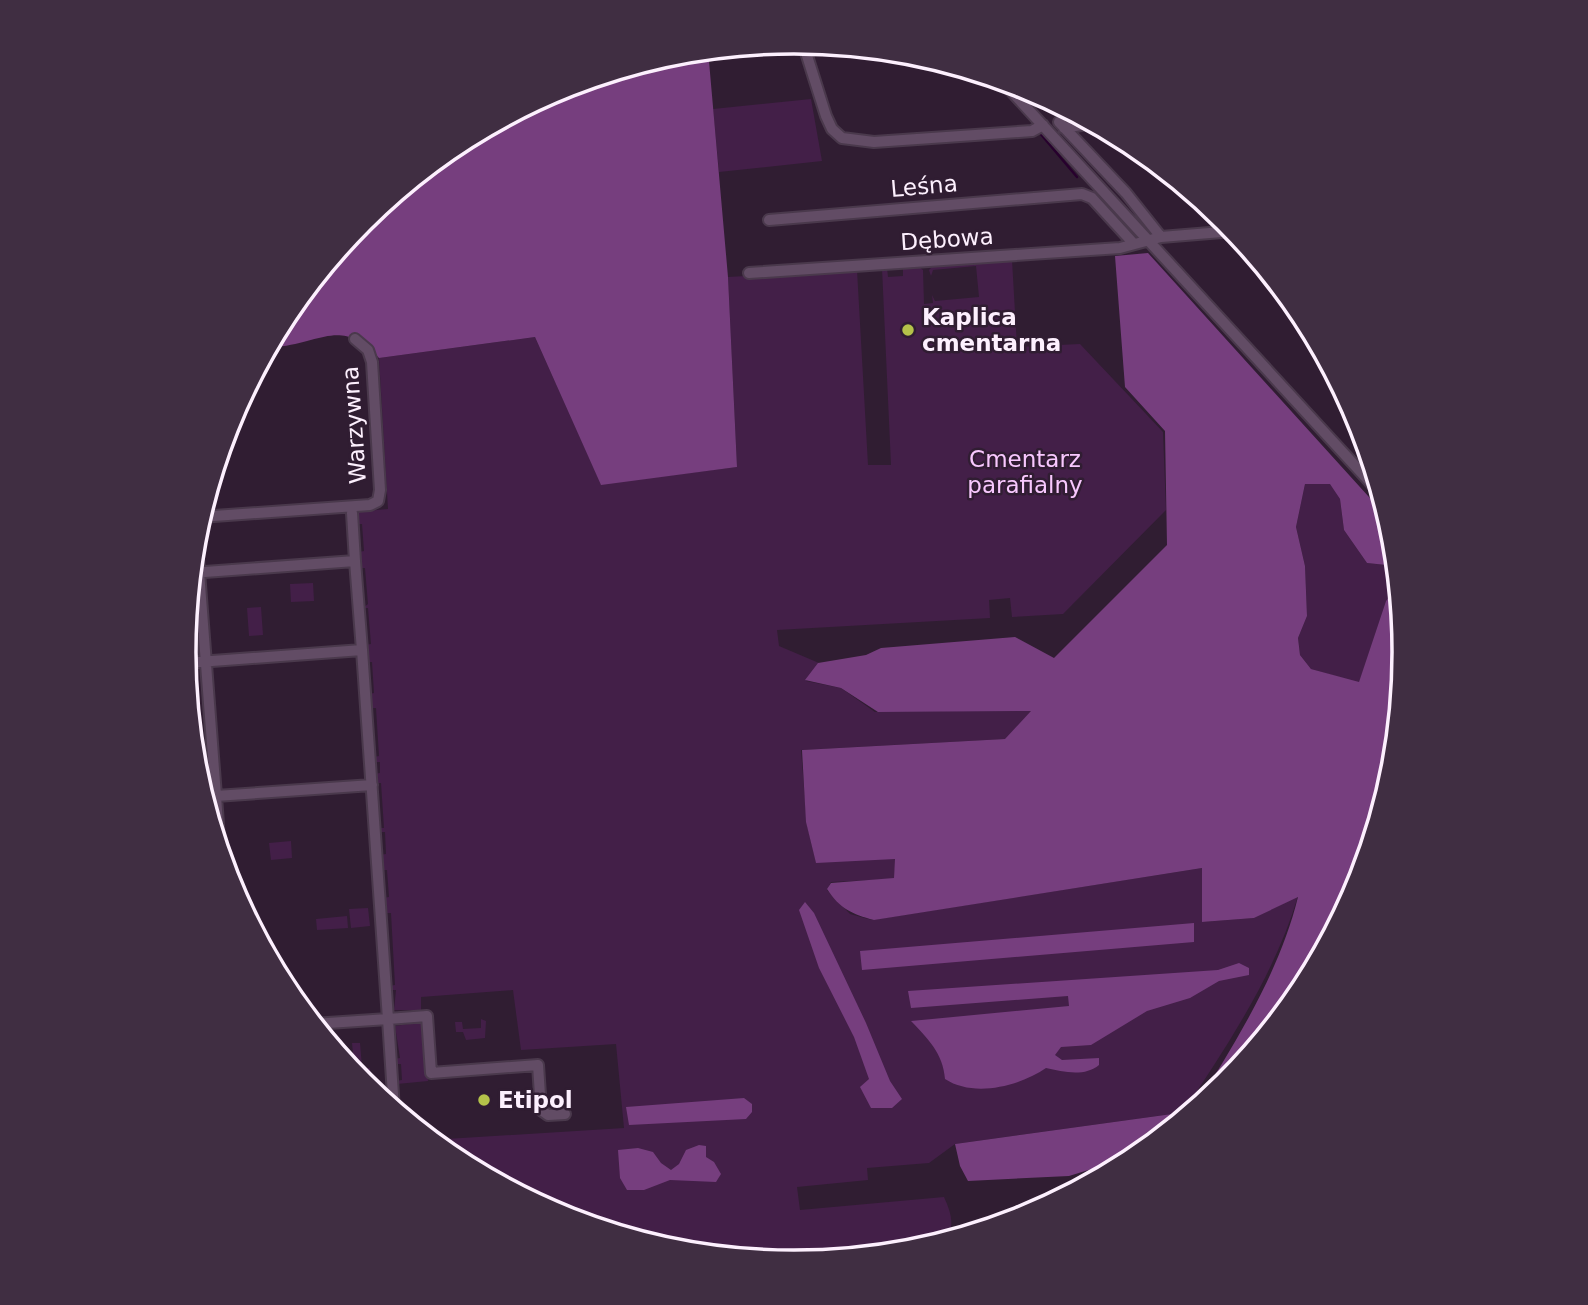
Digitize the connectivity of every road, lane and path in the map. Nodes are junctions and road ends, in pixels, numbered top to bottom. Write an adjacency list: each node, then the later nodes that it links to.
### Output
1 (807, 55): 4 (street)
2 (1018, 98): 4 (street)
3 (1074, 124): 7 (street)
4 (1043, 125): 8 (street)
5 (769, 220): 9 (street, Leśna)
6 (1220, 232): 7 (street, Dębowa)
7 (1161, 237): 8 (street, Dębowa)
8 (1147, 240): 9 (street, Dębowa); 12 (street)
9 (1134, 244): 10 (street, Dębowa)
10 (749, 273)
11 (355, 339): 14 (street, Warzywna)
12 (1366, 478)
13 (352, 513): 15 (street)
14 (212, 516)
15 (355, 561): 16 (street); 18 (street)
16 (201, 573)
17 (198, 600): 19 (street)
18 (362, 650): 19 (street); 21 (street)
19 (206, 661): 20 (street); 22 (street)
20 (196, 662)
21 (372, 785): 22 (street); 24 (street)
22 (216, 796): 23 (street)
23 (217, 811)
24 (388, 1019): 25 (street); 26 (street); 27 (street)
25 (324, 1023)
26 (393, 1096)
27 (565, 1114)

